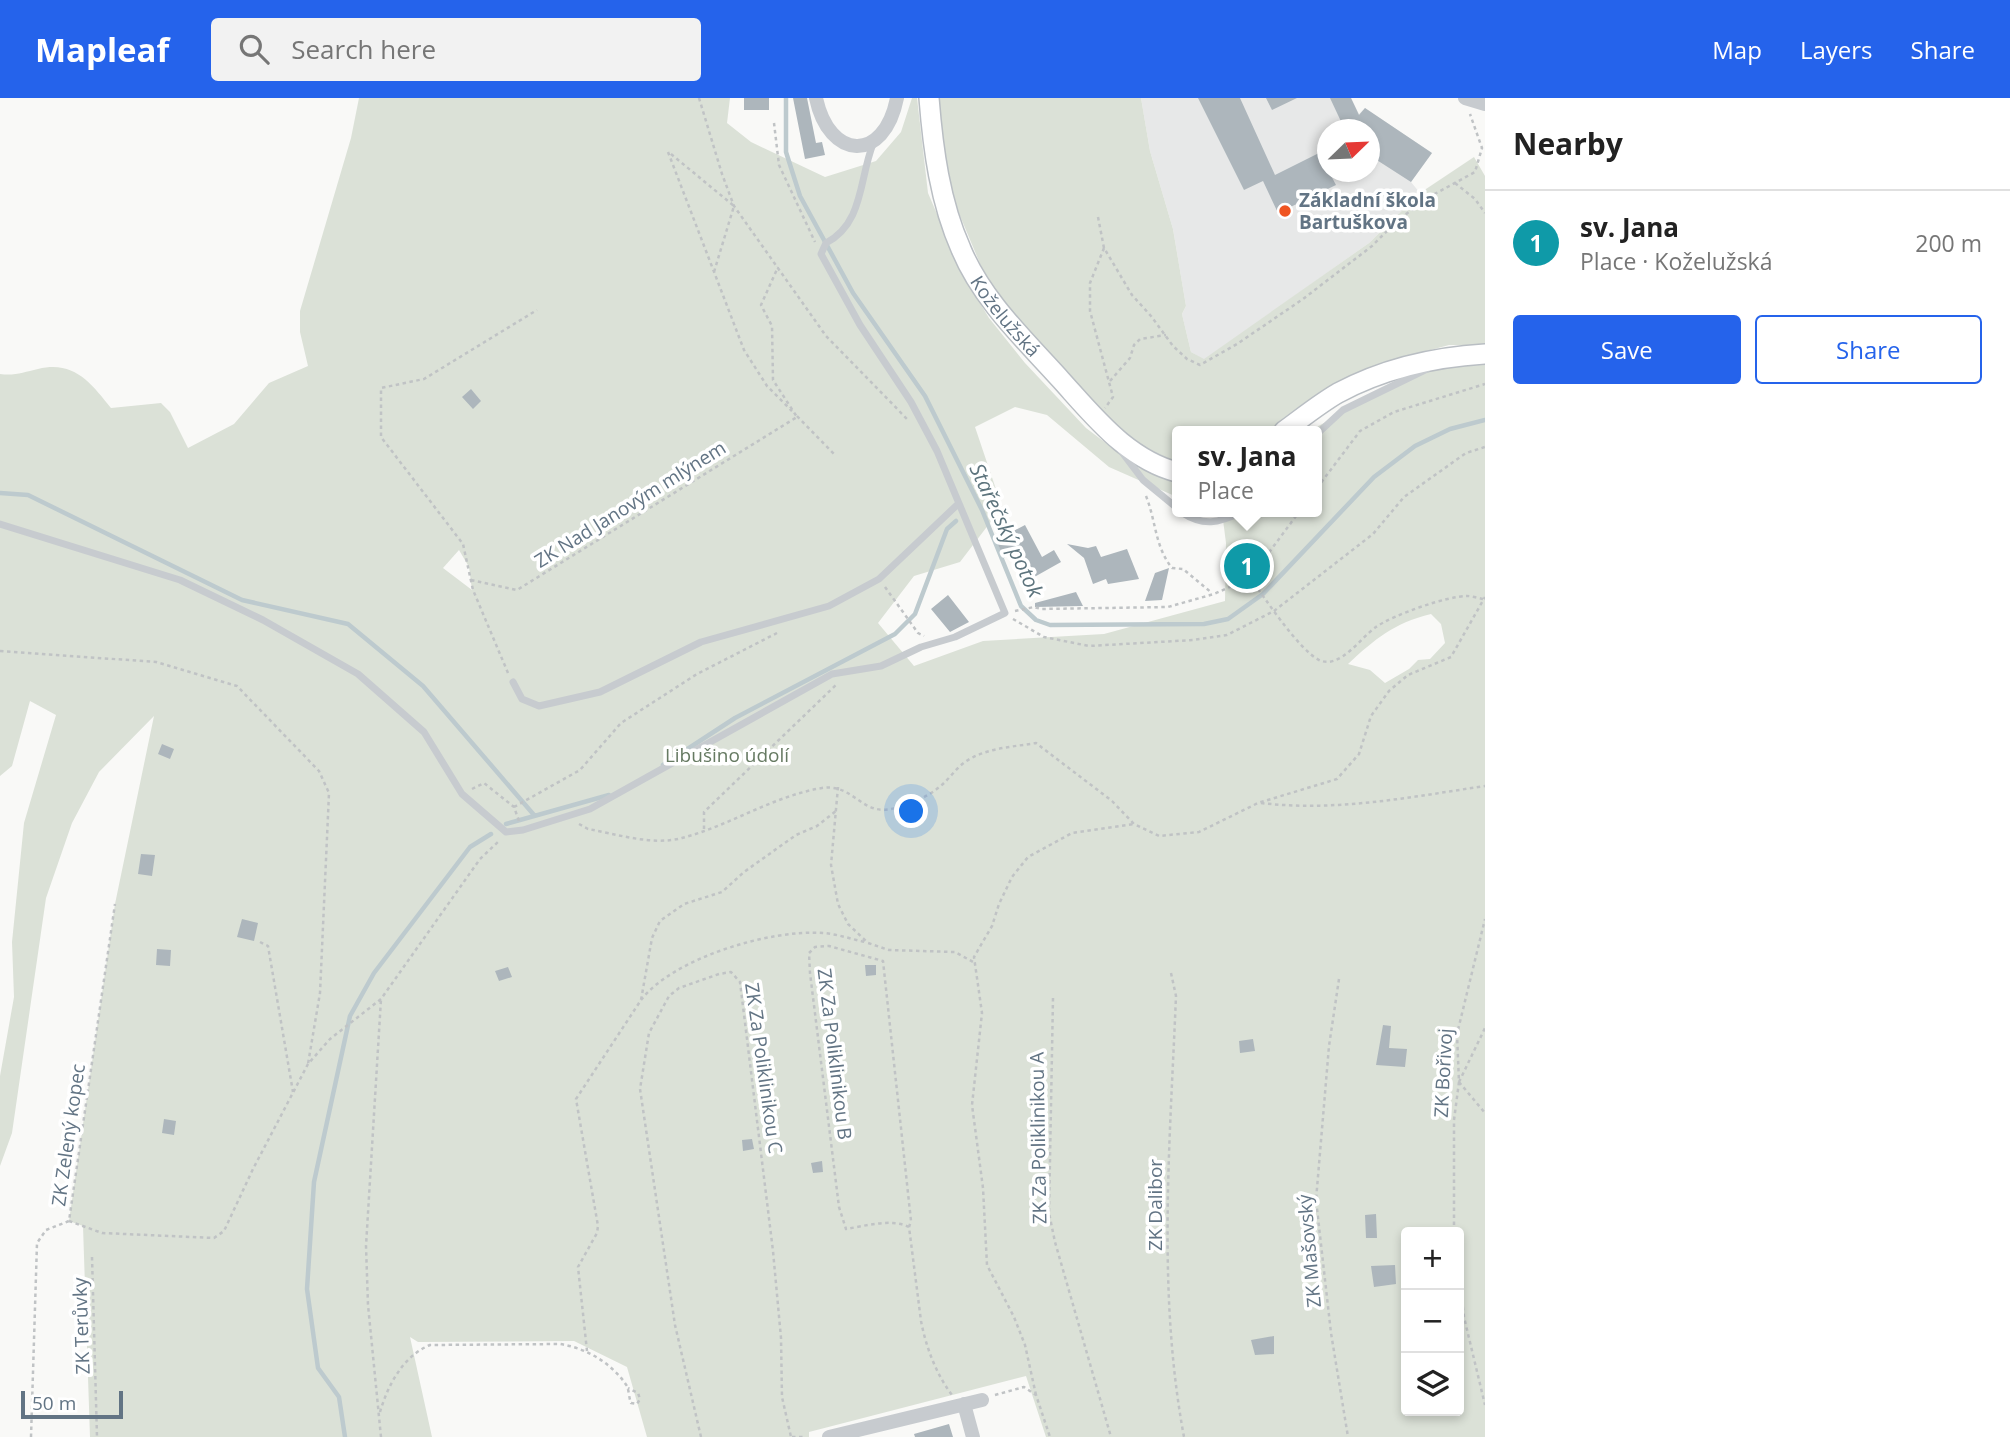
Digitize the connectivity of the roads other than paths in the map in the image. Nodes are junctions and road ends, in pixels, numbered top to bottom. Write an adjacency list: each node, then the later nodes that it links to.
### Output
1 (816, 98): 4 (street)
2 (897, 98): 4 (street)
3 (929, 98): 7 (main road, Koželužská)
4 (873, 143): 11 (lane)
5 (1485, 354): 6 (main road)
6 (1451, 358): 8 (main road); 9 (lane)
7 (1096, 418): 10 (main road, Koželužská); 12 (lane)
8 (1291, 426)
9 (1322, 429)
10 (1172, 470)
11 (958, 504): 15 (lane); 16 (lane)
12 (1172, 504)
13 (1190, 517): 14 (lane)
14 (1230, 517)
15 (0, 524)
16 (513, 682)
17 (982, 1400): 18 (street)
18 (964, 1405): 19 (street); 20 (street)
19 (828, 1437)
20 (973, 1437)

